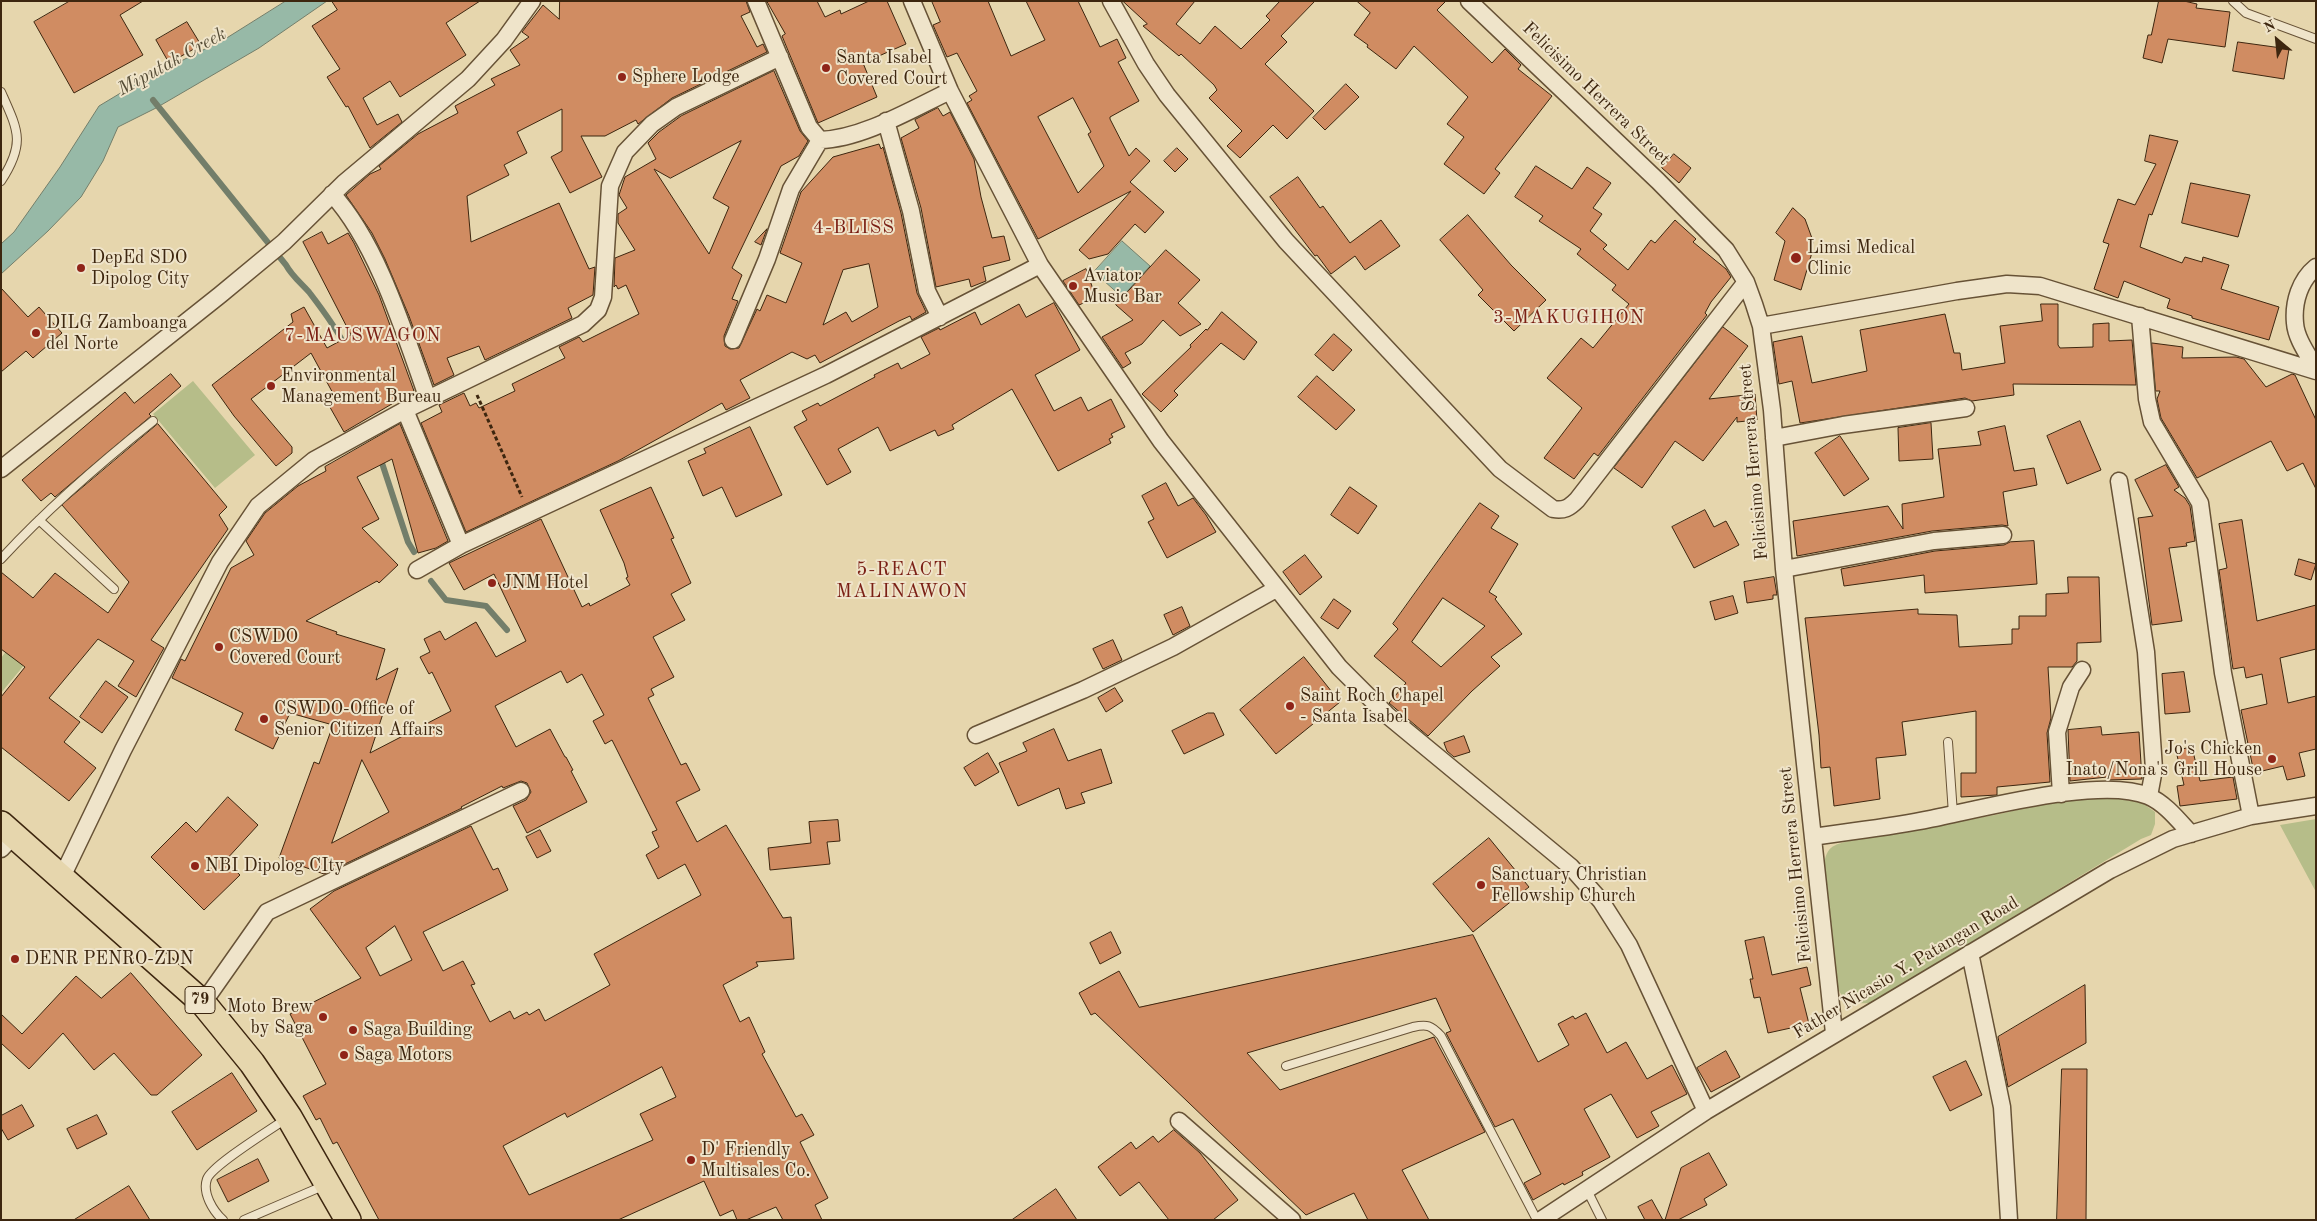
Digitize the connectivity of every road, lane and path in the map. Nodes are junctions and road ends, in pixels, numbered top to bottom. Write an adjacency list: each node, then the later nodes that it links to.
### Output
1 (532, 1): 14 (street)
2 (756, 1): 8 (street)
3 (912, 1): 9 (street)
4 (1111, 1): 17 (street)
5 (1469, 1): 17 (street, Felicisimo Herrera Street)
6 (2233, 1): 7 (lane)
7 (2316, 38)
8 (780, 57): 12 (street); 23 (street)
9 (950, 91): 11 (street); 15 (street)
10 (1, 92): 13 (lane)
11 (886, 121): 12 (street); 19 (street)
12 (820, 140): 21 (street)
13 (1, 181)
14 (332, 194): 24 (street); 29 (street)
15 (1040, 265): 19 (street); 39 (street)
16 (2316, 267): 22 (street)
17 (1746, 282): 20 (street, Felicisimo Herrera Street)
18 (2140, 316): 20 (street); 22 (street); 48 (street)
19 (940, 317): 31 (street)
20 (1761, 326): 28 (street, Felicisimo Herrera Street)
21 (733, 340)
22 (2316, 370)
23 (469, 379): 24 (street); 31 (path)
24 (428, 399): 26 (street)
25 (1966, 408): 28 (street)
26 (405, 410): 34 (street); 52 (street)
27 (153, 421): 32 (lane)
28 (1774, 438): 36 (street, Felicisimo Herrera Street)
29 (1, 469)
30 (2119, 480): 45 (street)
31 (529, 514): 34 (street)
32 (39, 520): 35 (lane); 38 (lane)
33 (2004, 535): 36 (street)
34 (461, 545): 37 (street)
35 (1, 559)
36 (1784, 569): 51 (street, Felicisimo Herrera Street)
37 (416, 570)
38 (114, 589)
39 (1276, 589): 41 (street); 57 (street)
40 (2082, 670): 44 (street)
41 (976, 735)
42 (1948, 742): 47 (lane)
43 (521, 791): 54 (street)
44 (2061, 794): 45 (street); 47 (street)
45 (2149, 796): 49 (street)
46 (2316, 806): 48 (street, Father Nicasio Y. Patangan Road)
47 (1953, 814): 51 (street)
48 (2251, 816): 49 (street, Father Nicasio Y. Patangan Road)
49 (2192, 834): 53 (street, Father Nicasio Y. Patangan Road)
50 (6, 836): 52 (main road, 79)
51 (1813, 837): 55 (street, Felicisimo Herrera Street)
52 (62, 877): 54 (main road, 79)
53 (1970, 953): 55 (street, Father Nicasio Y. Patangan Road); 69 (street)
54 (203, 1003): 58 (main road, 79)
55 (1834, 1033): 57 (street, Father Nicasio Y. Patangan Road)
56 (1286, 1066): 66 (lane)
57 (1706, 1112): 61 (street, Father Nicasio Y. Patangan Road)
58 (289, 1117): 60 (main road, 79); 62 (lane)
59 (1179, 1121): 65 (street)
60 (328, 1184): 63 (lane); 64 (main road, 79)
61 (1587, 1190): 67 (street, Father Nicasio Y. Patangan Road); 68 (lane)
62 (223, 1220)
63 (244, 1220)
64 (348, 1220)
65 (1292, 1220)
66 (1537, 1220)
67 (1541, 1220)
68 (1602, 1220)
69 (2009, 1220)

